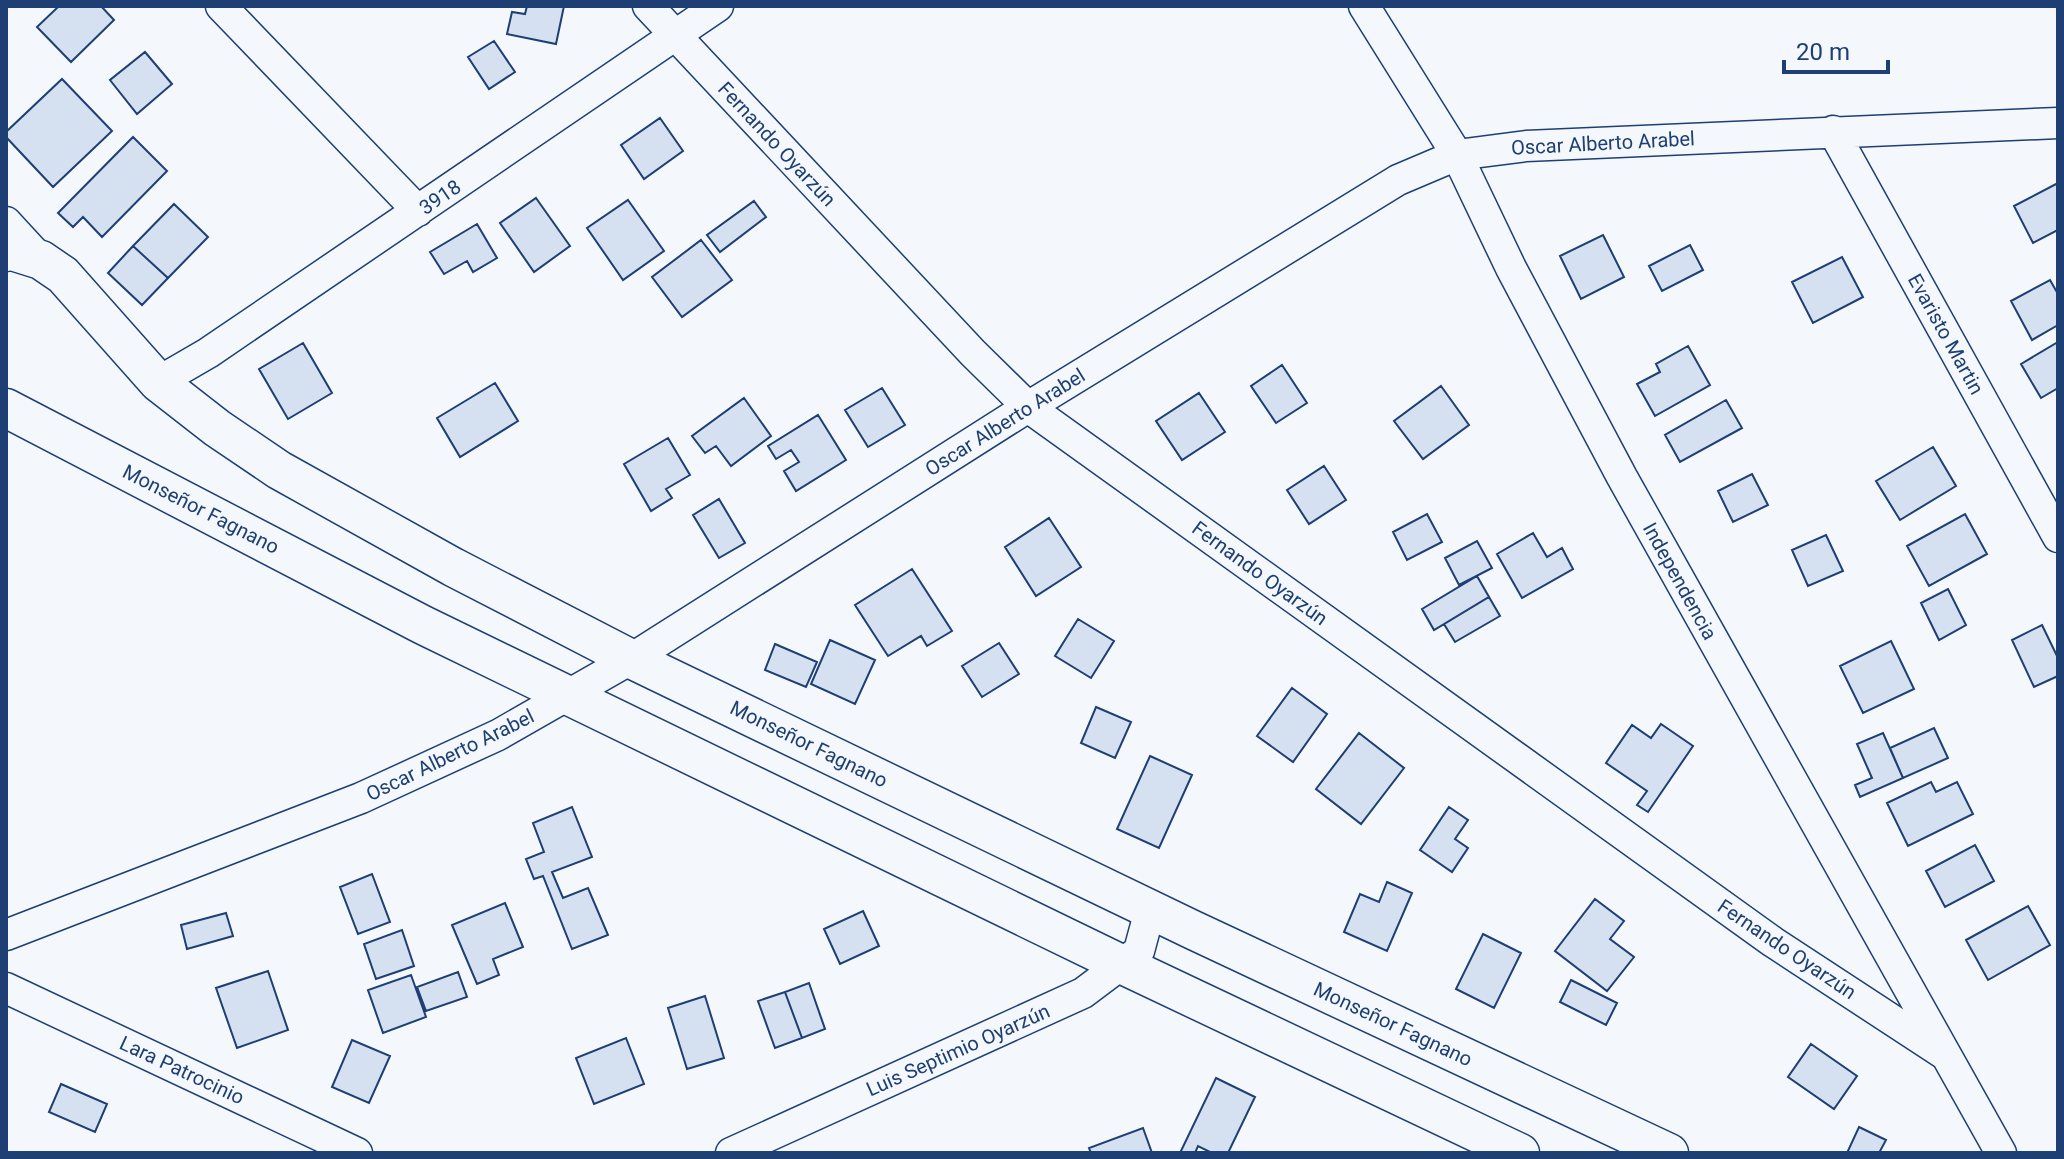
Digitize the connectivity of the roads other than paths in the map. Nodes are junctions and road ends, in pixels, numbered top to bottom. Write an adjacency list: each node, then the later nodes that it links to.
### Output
1 (221, 6): 9 (street)
2 (648, 6): 5 (street, Fernando Oyarzún)
3 (718, 6): 5 (street, 3918)
4 (1364, 6): 8 (street, Independencia)
5 (674, 35): 9 (street, 3918); 13 (street, Fernando Oyarzún)
6 (2058, 123): 7 (street, Oscar Alberto Arabel)
7 (1833, 131): 8 (street, Oscar Alberto Arabel); 15 (street, Evaristo Martin)
8 (1457, 155): 13 (street, Oscar Alberto Arabel); 22 (street, Independencia)
9 (418, 211): 12 (street, 3918)
10 (6, 222): 11 (street)
11 (24, 256): 12 (street, Monseñor Fagnano)
12 (158, 382): 16 (street, Monseñor Fagnano)
13 (1028, 407): 16 (street, Oscar Alberto Arabel); 22 (street, Fernando Oyarzún)
14 (6, 408): 17 (street, Monseñor Fagnano)
15 (2058, 537)
16 (631, 659): 17 (street, Oscar Alberto Arabel); 18 (street, Monseñor Fagnano)
17 (569, 696): 19 (street, Oscar Alberto Arabel); 20 (street, Monseñor Fagnano)
18 (1150, 910): 20 (street, Luis Septimio Oyarzún); 26 (street, Monseñor Fagnano)
19 (6, 935)
20 (1121, 964): 24 (street, Luis Septimio Oyarzún); 25 (street, Monseñor Fagnano)
21 (6, 988): 23 (street, Lara Patrocinio)
22 (1944, 1054): 27 (street, Independencia)
23 (357, 1153)
24 (731, 1153)
25 (1520, 1153)
26 (1669, 1153)
27 (2001, 1153)

